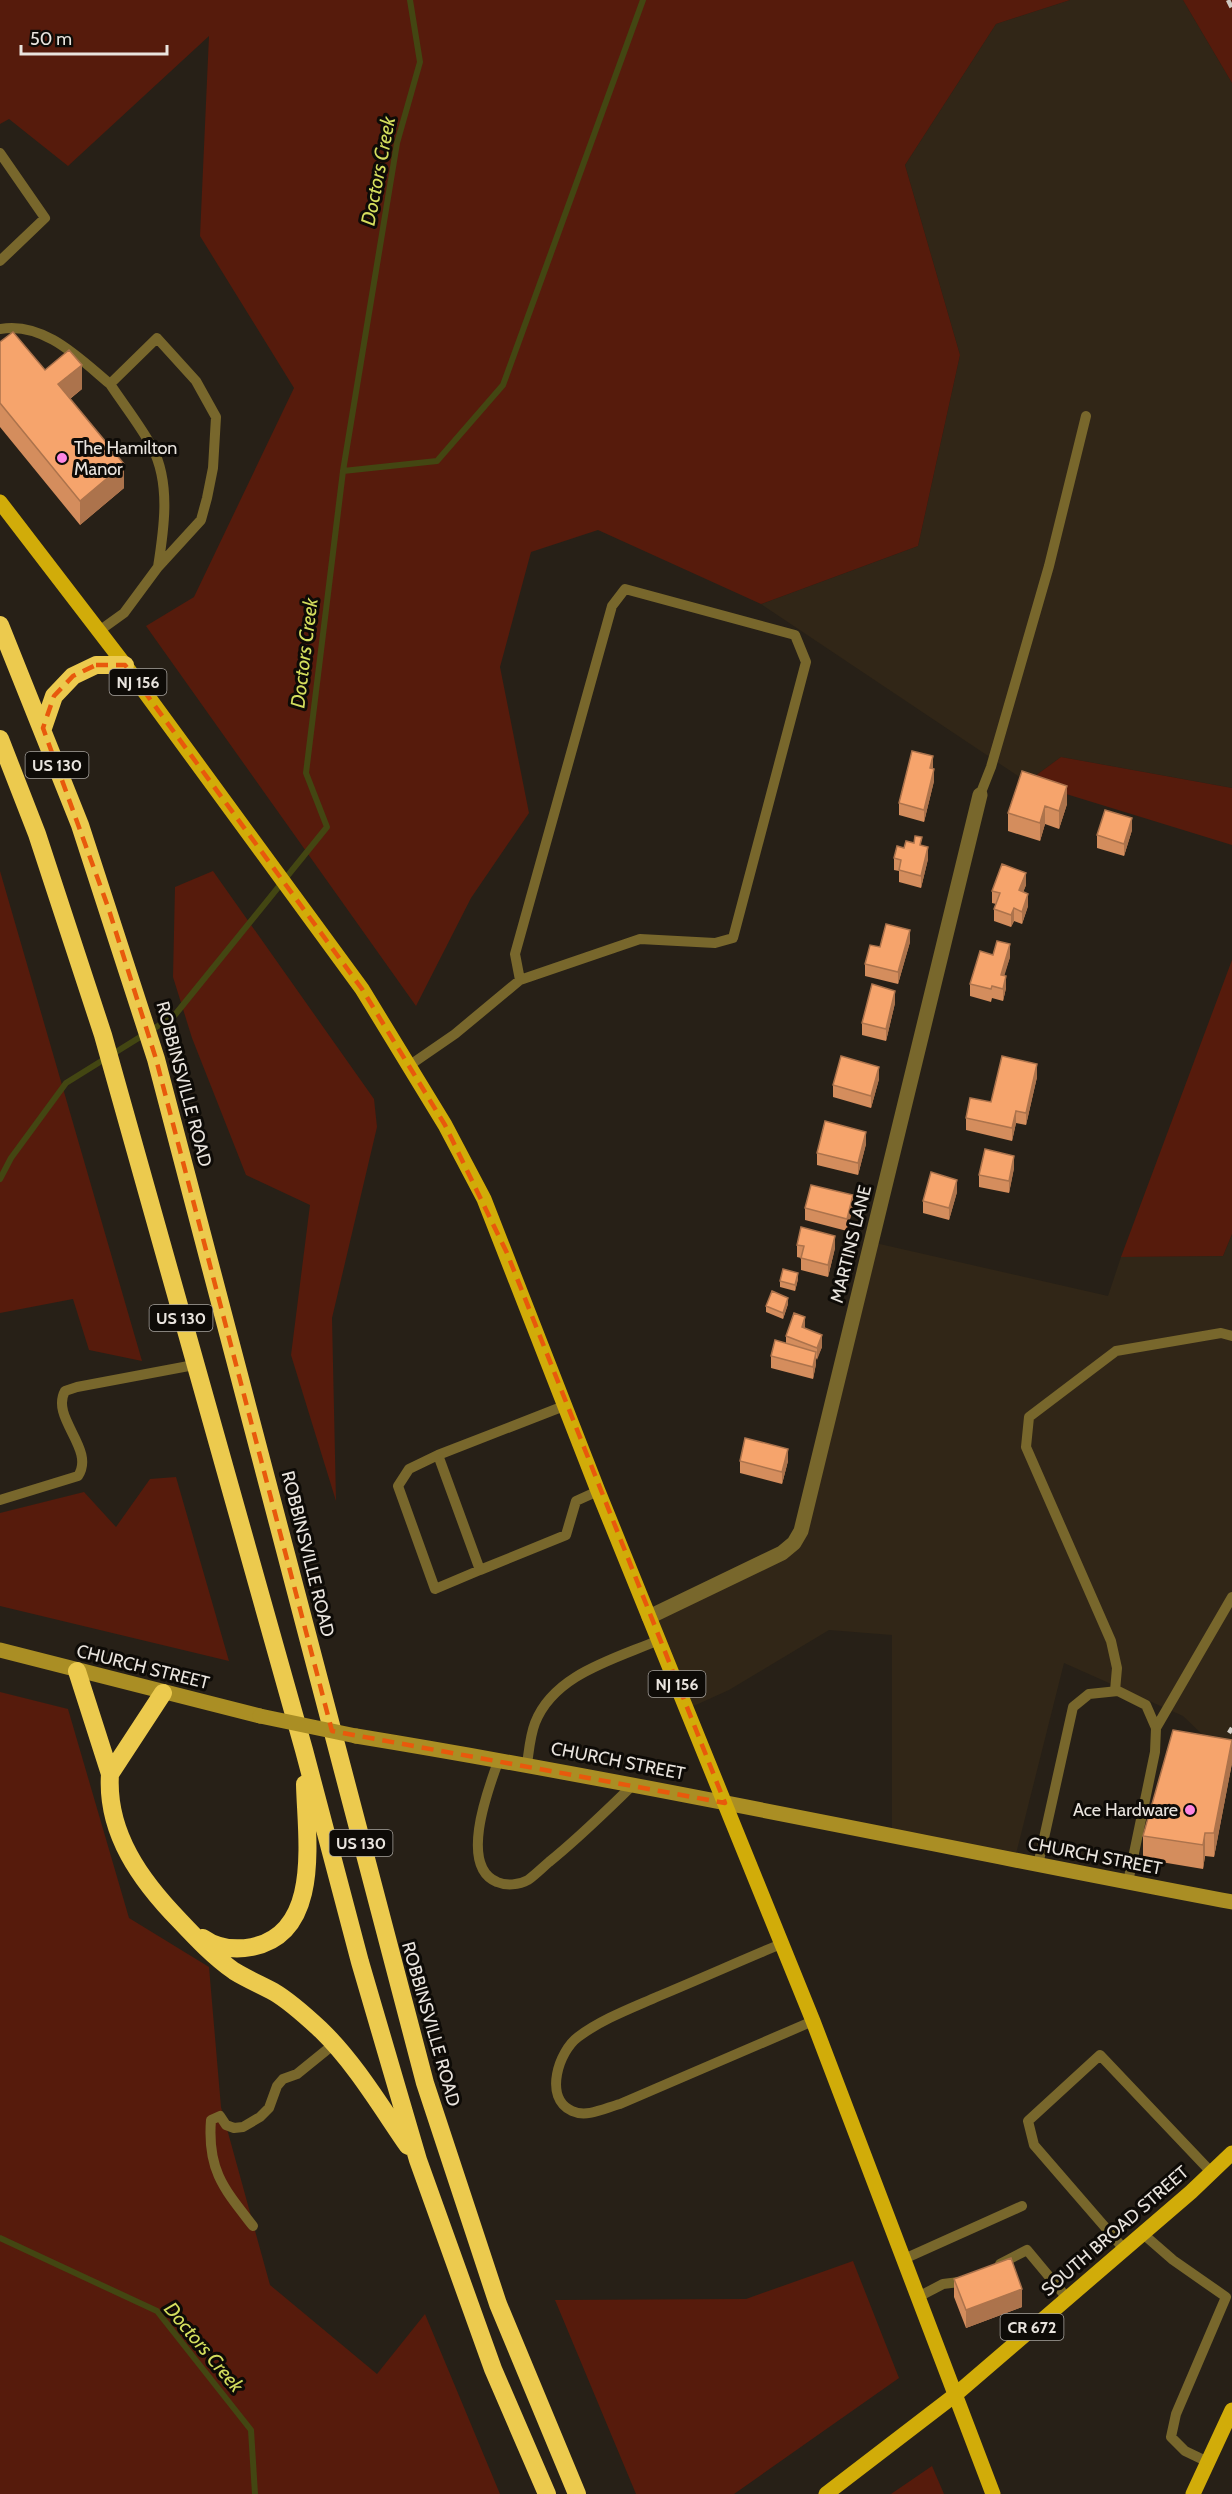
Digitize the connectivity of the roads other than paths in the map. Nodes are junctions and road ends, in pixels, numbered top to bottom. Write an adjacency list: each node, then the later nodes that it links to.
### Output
1 (0, 153): 2 (lane)
2 (0, 261)
3 (0, 329): 4 (lane)
4 (110, 384): 7 (lane); 7 (lane)
5 (1086, 416): 13 (lane)
6 (0, 502): 9 (main road, NJ 156)
7 (158, 567): 9 (lane)
8 (0, 625): 11 (highway, ROBBINSVILLE ROAD / US 130)
9 (99, 631): 10 (main road, NJ 156)
10 (124, 665): 11 (highway); 15 (main road, NJ 156)
11 (43, 728): 58 (highway, ROBBINSVILLE ROAD / US 130)
12 (0, 739): 17 (highway, US 130)
13 (980, 795): 24 (street, MARTINS LANE)
14 (520, 980): 14 (lane); 15 (lane)
15 (410, 1065): 18 (main road, NJ 156)
16 (1232, 1336): 28 (lane)
17 (194, 1365): 21 (lane); 31 (highway, US 130)
18 (564, 1406): 19 (lane); 20 (main road, NJ 156)
19 (438, 1455): 22 (lane); 22 (lane)
20 (598, 1491): 22 (lane); 24 (main road, NJ 156)
21 (0, 1500)
22 (480, 1570)
23 (1232, 1597): 30 (lane)
24 (649, 1617): 25 (main road, NJ 156)
25 (659, 1640): 33 (lane); 36 (main road, NJ 156)
26 (0, 1650): 27 (street, CHURCH STREET)
27 (77, 1671): 29 (street, CHURCH STREET); 34 (highway)
28 (1115, 1691): 30 (lane); 37 (lane)
29 (163, 1693): 32 (street, CHURCH STREET, bridge); 34 (highway)
30 (1156, 1728): 38 (lane)
31 (303, 1750): 40 (highway); 45 (highway, US 130)
32 (499, 1759): 33 (street, CHURCH STREET); 35 (lane)
33 (527, 1764): 35 (street, CHURCH STREET)
34 (110, 1774): 40 (highway)
35 (634, 1784): 36 (street, CHURCH STREET)
36 (725, 1803): 37 (street, CHURCH STREET); 41 (main road, NJ 156)
37 (1038, 1865): 38 (street, CHURCH STREET)
38 (1128, 1882): 39 (street, CHURCH STREET)
39 (1232, 1902)
40 (180, 1921): 43 (highway)
41 (781, 1944): 42 (main road, NJ 156); 42 (lane)
42 (813, 2021): 51 (main road, NJ 156)
43 (334, 2044): 45 (highway); 48 (lane)
44 (1232, 2153): 46 (main road, SOUTH BROAD STREET / CR 672)
45 (418, 2160): 57 (highway, US 130)
46 (1212, 2173): 49 (main road, SOUTH BROAD STREET / CR 672); 50 (lane)
47 (1022, 2206): 51 (lane)
48 (253, 2226)
49 (1142, 2233): 50 (main road, SOUTH BROAD STREET / CR 672); 56 (lane)
50 (1124, 2249): 53 (main road, SOUTH BROAD STREET / CR 672)
51 (904, 2259): 52 (main road, NJ 156)
52 (918, 2297): 53 (lane); 54 (main road, NJ 156)
53 (1067, 2298): 54 (main road, SOUTH BROAD STREET / CR 672)
54 (955, 2395): 59 (main road, SOUTH BROAD STREET / CR 672); 60 (main road, NJ 156)
55 (1230, 2420): 56 (main road)
56 (1208, 2462): 61 (main road)
57 (547, 2494)
58 (577, 2494)
59 (826, 2494)
60 (993, 2494)
61 (1193, 2494)

